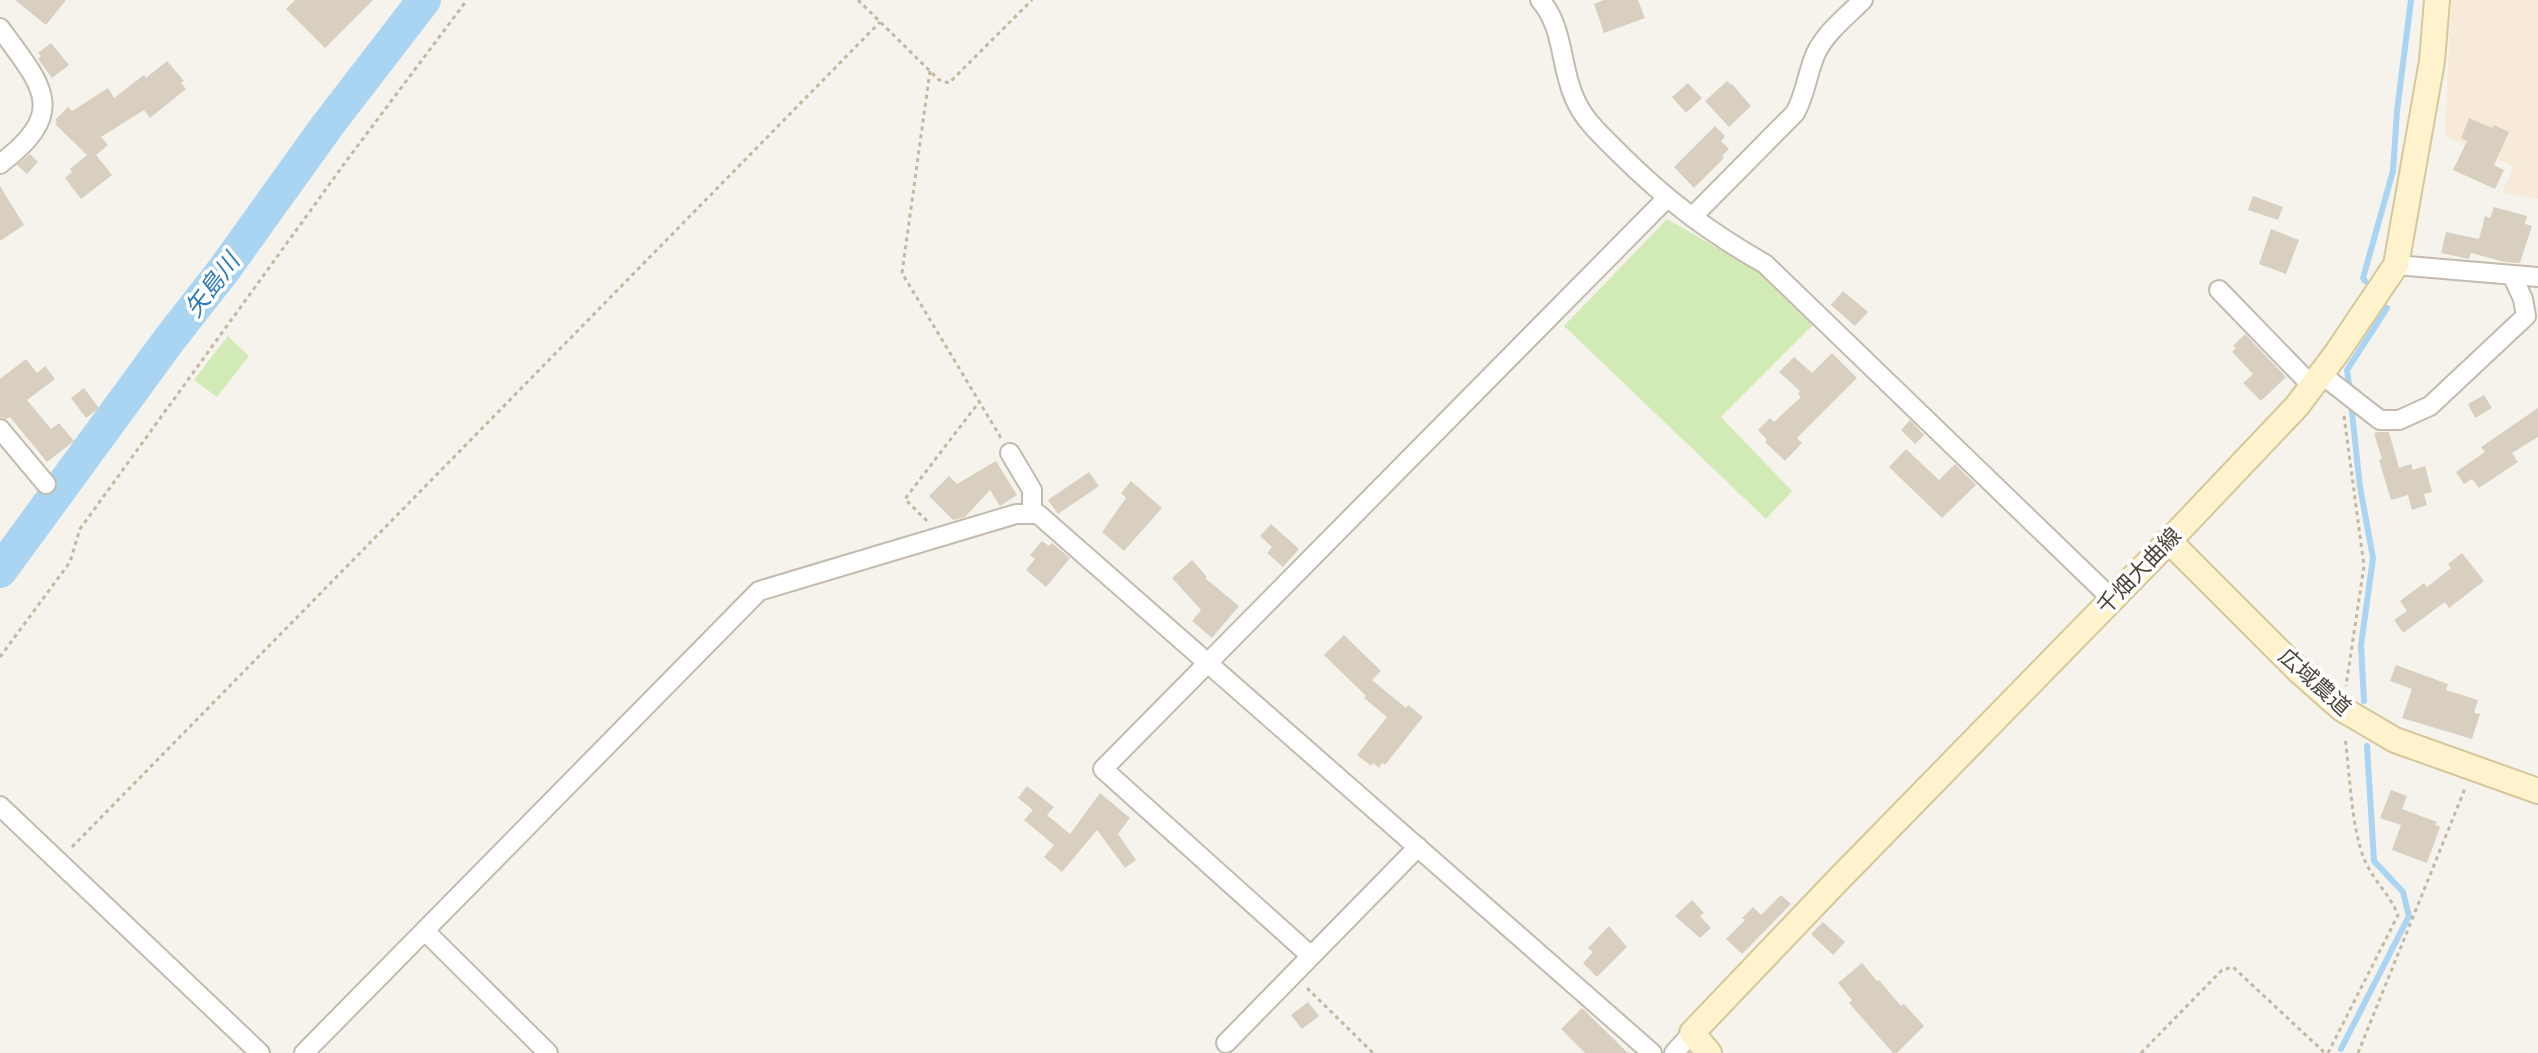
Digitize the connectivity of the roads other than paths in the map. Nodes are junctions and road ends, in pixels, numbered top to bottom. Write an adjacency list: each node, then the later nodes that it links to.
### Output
1 (1540, 0): 6 (street)
2 (1863, 0): 7 (street)
3 (2437, 0): 8 (main road, 千畑大曲線)
4 (0, 28): 5 (street)
5 (0, 164)
6 (1667, 198): 7 (street); 19 (street)
7 (1692, 217): 18 (street)
8 (2396, 265): 9 (street); 12 (main road, 千畑大曲線)
9 (2512, 275): 10 (street); 12 (street)
10 (2538, 277)
11 (2219, 290): 12 (street)
12 (2316, 380): 17 (main road, 千畑大曲線)
13 (0, 429): 15 (street)
14 (1010, 453): 16 (street)
15 (46, 484)
16 (1032, 514): 19 (street); 23 (street)
17 (2169, 541): 18 (main road, 千畑大曲線); 20 (main road, 広域農道)
18 (2112, 599): 25 (main road, 千畑大曲線)
19 (1209, 664): 22 (street); 24 (street)
20 (2538, 791)
21 (0, 806): 27 (street)
22 (1418, 847): 24 (street); 30 (street)
23 (425, 931): 28 (street); 29 (street)
24 (1311, 956): 26 (street)
25 (1692, 1033): 31 (street); 32 (main road)
26 (1226, 1043)
27 (260, 1053)
28 (304, 1053)
29 (548, 1053)
30 (1652, 1053)
31 (1674, 1053)
32 (1709, 1053)

